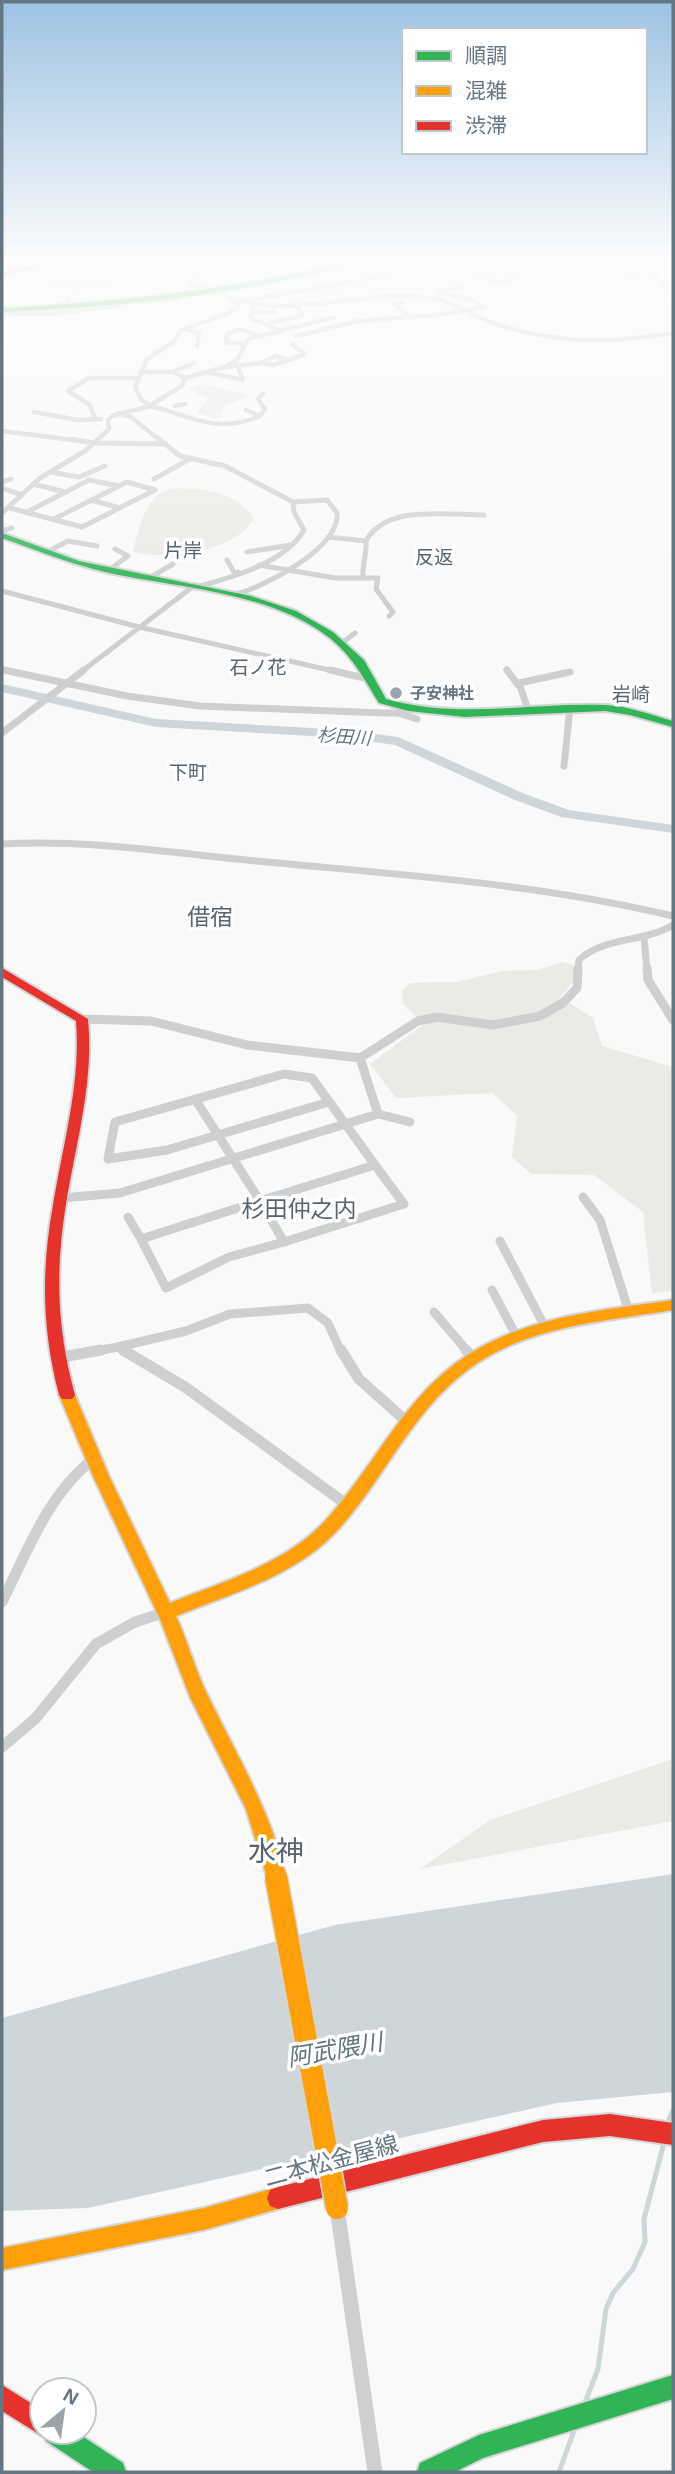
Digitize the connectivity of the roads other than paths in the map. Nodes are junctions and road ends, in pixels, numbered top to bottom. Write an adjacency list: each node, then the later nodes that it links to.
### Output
1 (181, 375): 5 (street)
2 (191, 375): 5 (street)
3 (221, 375): 4 (street)
4 (241, 375)
5 (185, 377): 12 (street)
6 (107, 378): 7 (street); 9 (street); 10 (street)
7 (137, 378): 16 (street)
8 (62, 384): 10 (street)
9 (101, 384)
10 (68, 391): 21 (street)
11 (263, 394): 20 (street)
12 (160, 401): 13 (street); 16 (street)
13 (174, 403): 15 (street); 22 (street)
14 (116, 404): 19 (street)
15 (185, 404)
16 (150, 406): 19 (street); 22 (street)
17 (246, 410): 20 (street)
18 (34, 412): 21 (street)
19 (120, 413): 23 (street); 30 (street)
20 (260, 416): 26 (street)
21 (95, 418): 23 (street)
22 (191, 418): 26 (street)
23 (108, 420): 27 (street)
24 (228, 421): 26 (street)
25 (95, 425): 27 (street)
26 (217, 426)
27 (109, 429): 29 (street)
28 (3, 432): 29 (street)
29 (95, 443): 30 (street); 35 (street)
30 (166, 444): 32 (street)
31 (143, 448): 32 (street)
32 (173, 450): 33 (street)
33 (190, 459): 37 (street); 46 (street)
34 (105, 466): 35 (street)
35 (49, 472): 38 (street)
36 (11, 479): 39 (street)
37 (154, 479)
38 (33, 484): 42 (street); 44 (street)
39 (2, 485): 41 (street)
40 (119, 486): 42 (street); 45 (street); 48 (street)
41 (11, 491): 43 (street); 44 (street)
42 (65, 492): 49 (street)
43 (2, 495)
44 (22, 495): 47 (street)
45 (91, 500): 48 (street); 52 (street)
46 (293, 502): 54 (street); 55 (street)
47 (10, 508): 49 (street); 50 (street)
48 (120, 508): 52 (street)
49 (27, 512): 52 (street)
50 (2, 513)
51 (484, 515): 56 (street)
52 (54, 519)
53 (5, 531): 60 (main road)
54 (304, 533): 55 (street); 57 (street)
55 (328, 537): 56 (street); 67 (street)
56 (366, 541): 71 (street)
57 (291, 545): 61 (street); 65 (street)
58 (97, 546): 60 (street)
59 (115, 550): 66 (street)
60 (47, 552): 66 (main road)
61 (247, 552)
62 (227, 560): 68 (street)
63 (173, 565): 69 (street)
64 (251, 565): 68 (street)
65 (259, 565): 67 (street); 68 (street)
66 (109, 570): 69 (main road)
67 (286, 571): 70 (street); 75 (street)
68 (235, 574): 72 (street)
69 (151, 577): 72 (main road)
70 (335, 578): 71 (street); 73 (street)
71 (363, 578): 76 (street)
72 (197, 586): 75 (main road); 77 (street)
73 (338, 588)
74 (2, 591): 77 (street)
75 (236, 594): 79 (main road)
76 (389, 616)
77 (139, 627): 83 (street); 84 (street)
78 (355, 633): 79 (street)
79 (341, 643): 83 (main road)
80 (506, 669): 85 (street)
81 (2, 670): 84 (street)
82 (570, 671): 85 (street)
83 (373, 680): 88 (main road)
84 (62, 685): 88 (street); 91 (street)
85 (518, 685): 87 (street)
86 (570, 708): 87 (main road); 90 (main road); 92 (street)
87 (528, 710): 88 (main road)
88 (401, 711): 89 (street)
89 (417, 719)
90 (673, 724)
91 (2, 733)
92 (564, 765)
93 (2, 844): 94 (street)
94 (673, 916)
95 (673, 925): 96 (street)
96 (643, 937): 99 (street); 100 (street)
97 (2, 972): 98 (main road)
98 (82, 1019): 100 (street); 110 (main road)
99 (673, 1020)
100 (360, 1058): 103 (street)
101 (195, 1100): 102 (street); 106 (street); 106 (street)
102 (329, 1102): 105 (street); 106 (street)
103 (378, 1114): 104 (street); 105 (street)
104 (410, 1122)
105 (346, 1125): 107 (street); 108 (street)
106 (219, 1134): 107 (street)
107 (234, 1159): 110 (street); 111 (street)
108 (375, 1165): 111 (street); 115 (street)
109 (583, 1197): 119 (street)
110 (62, 1198): 123 (main road)
111 (259, 1201): 113 (street); 115 (street)
112 (128, 1217): 113 (street)
113 (141, 1239): 115 (street)
114 (500, 1241): 120 (street)
115 (284, 1242)
116 (492, 1290): 121 (street)
117 (673, 1305): 119 (main road)
118 (434, 1312): 124 (street)
119 (629, 1312): 120 (main road)
120 (545, 1327): 121 (main road)
121 (517, 1337): 124 (main road)
122 (118, 1347): 123 (street); 125 (street); 127 (street)
123 (56, 1358): 126 (main road)
124 (473, 1358): 125 (main road)
125 (407, 1421): 127 (main road)
126 (91, 1461): 128 (street); 129 (main road)
127 (346, 1504): 129 (main road)
128 (2, 1602)
129 (166, 1612): 130 (street); 132 (main road, bridge)
130 (2, 1747)
131 (673, 2134): 133 (main road, 二本松金屋線)
132 (337, 2208): 139 (street)
133 (2, 2259)
134 (673, 2387): 140 (main road)
135 (2, 2398): 136 (main road)
136 (28, 2415)
137 (76, 2446): 138 (main road)
138 (114, 2472)
139 (375, 2472)
140 (429, 2472)

